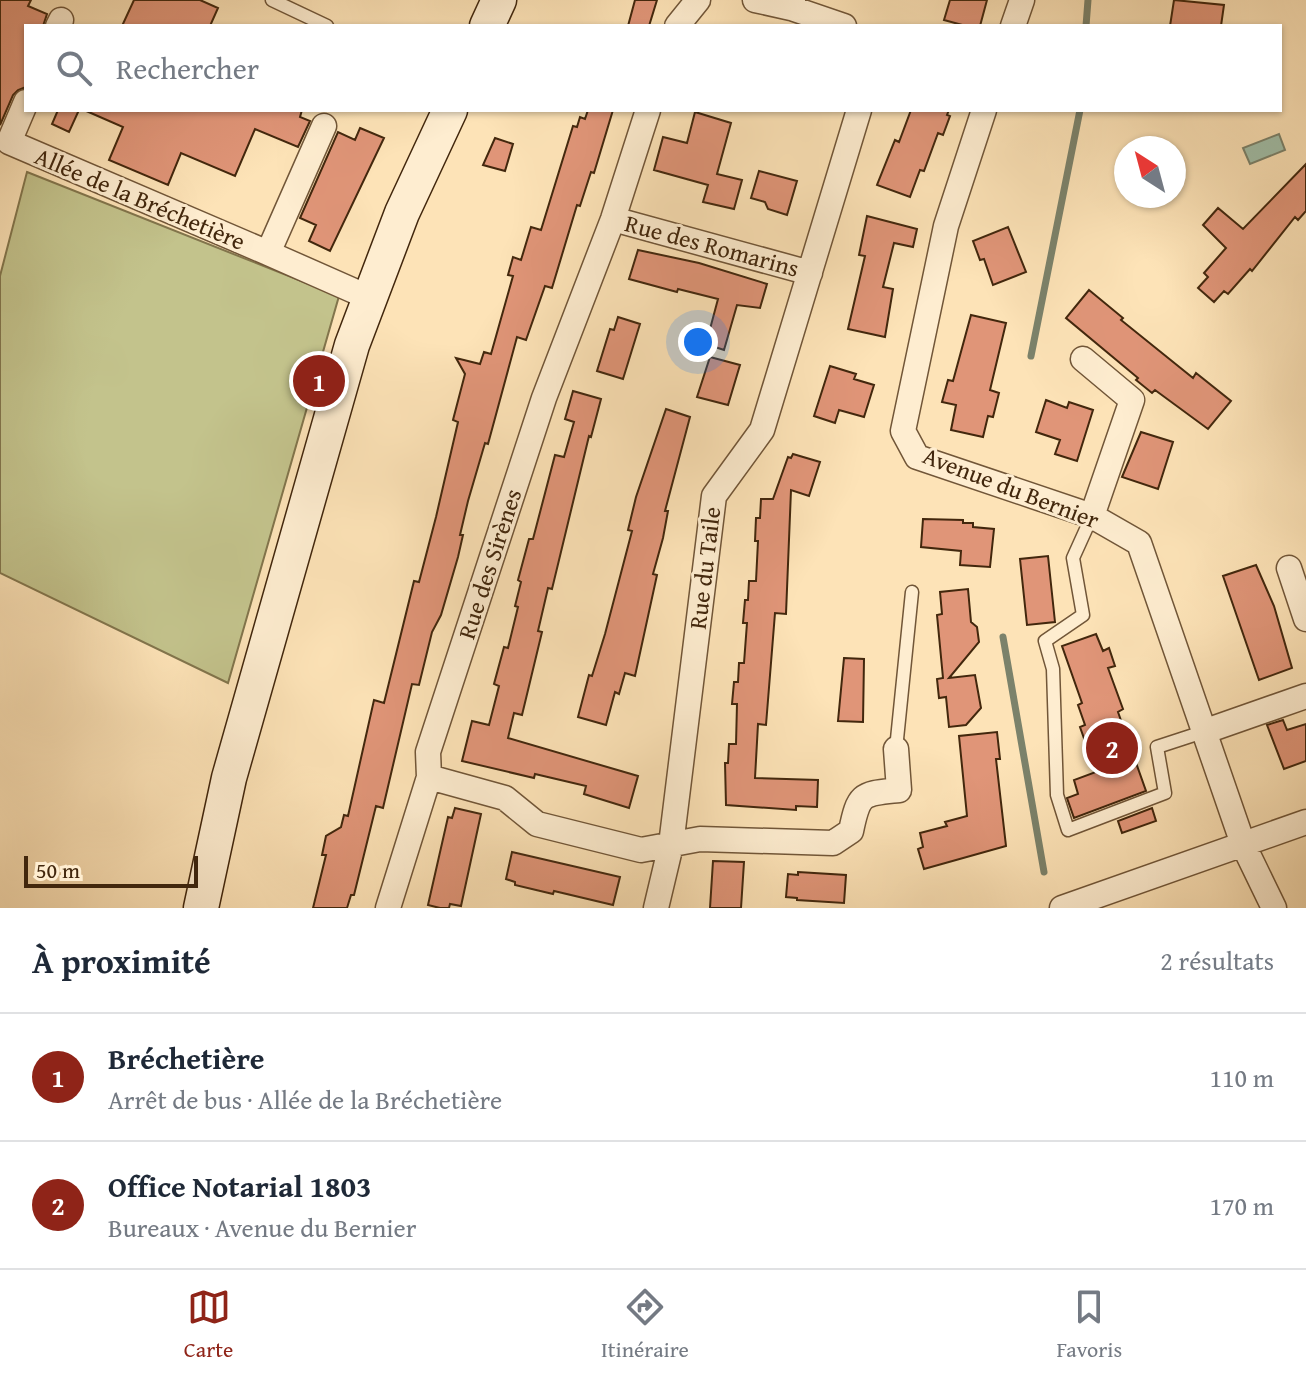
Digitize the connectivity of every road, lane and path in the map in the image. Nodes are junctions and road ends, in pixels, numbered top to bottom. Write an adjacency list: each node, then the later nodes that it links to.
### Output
1 (272, 0): 7 (lane)
2 (499, 0): 8 (main road)
3 (698, 0): 9 (street)
4 (755, 0): 6 (street)
5 (1022, 0): 11 (street)
6 (792, 4): 10 (street)
7 (323, 24)
8 (488, 24)
9 (679, 24)
10 (839, 24)
11 (1014, 24)
12 (24, 107): 19 (street, Allée de la Bréchetière)
13 (449, 112): 21 (main road)
14 (647, 112): 18 (street, Rue des Sirènes)
15 (858, 112): 20 (street, Rue du Taile)
16 (983, 112): 23 (street, Avenue du Bernier)
17 (324, 126): 19 (street, Allée de la Bréchetière)
18 (613, 219): 20 (street, Rue des Romarins); 30 (street, Rue des Sirènes)
19 (268, 253): 21 (street, Allée de la Bréchetière)
20 (810, 273): 33 (street, Rue du Taile)
21 (370, 298): 34 (main road)
22 (1083, 359): 23 (street)
23 (1092, 516): 28 (street, Avenue du Bernier); 28 (lane)
24 (1289, 568): 26 (street)
25 (912, 592): 29 (lane)
26 (1306, 619)
27 (1306, 696): 28 (street)
28 (1206, 731): 32 (street, Avenue du Bernier)
29 (896, 749): 33 (street)
30 (429, 777): 33 (street); 35 (street, Rue des Sirènes)
31 (1306, 822): 32 (street)
32 (1243, 844): 37 (street); 38 (street, Avenue du Bernier)
33 (671, 845): 36 (street, Rue du Taile)
34 (200, 903)
35 (388, 908)
36 (656, 908)
37 (1062, 908)
38 (1274, 908)

